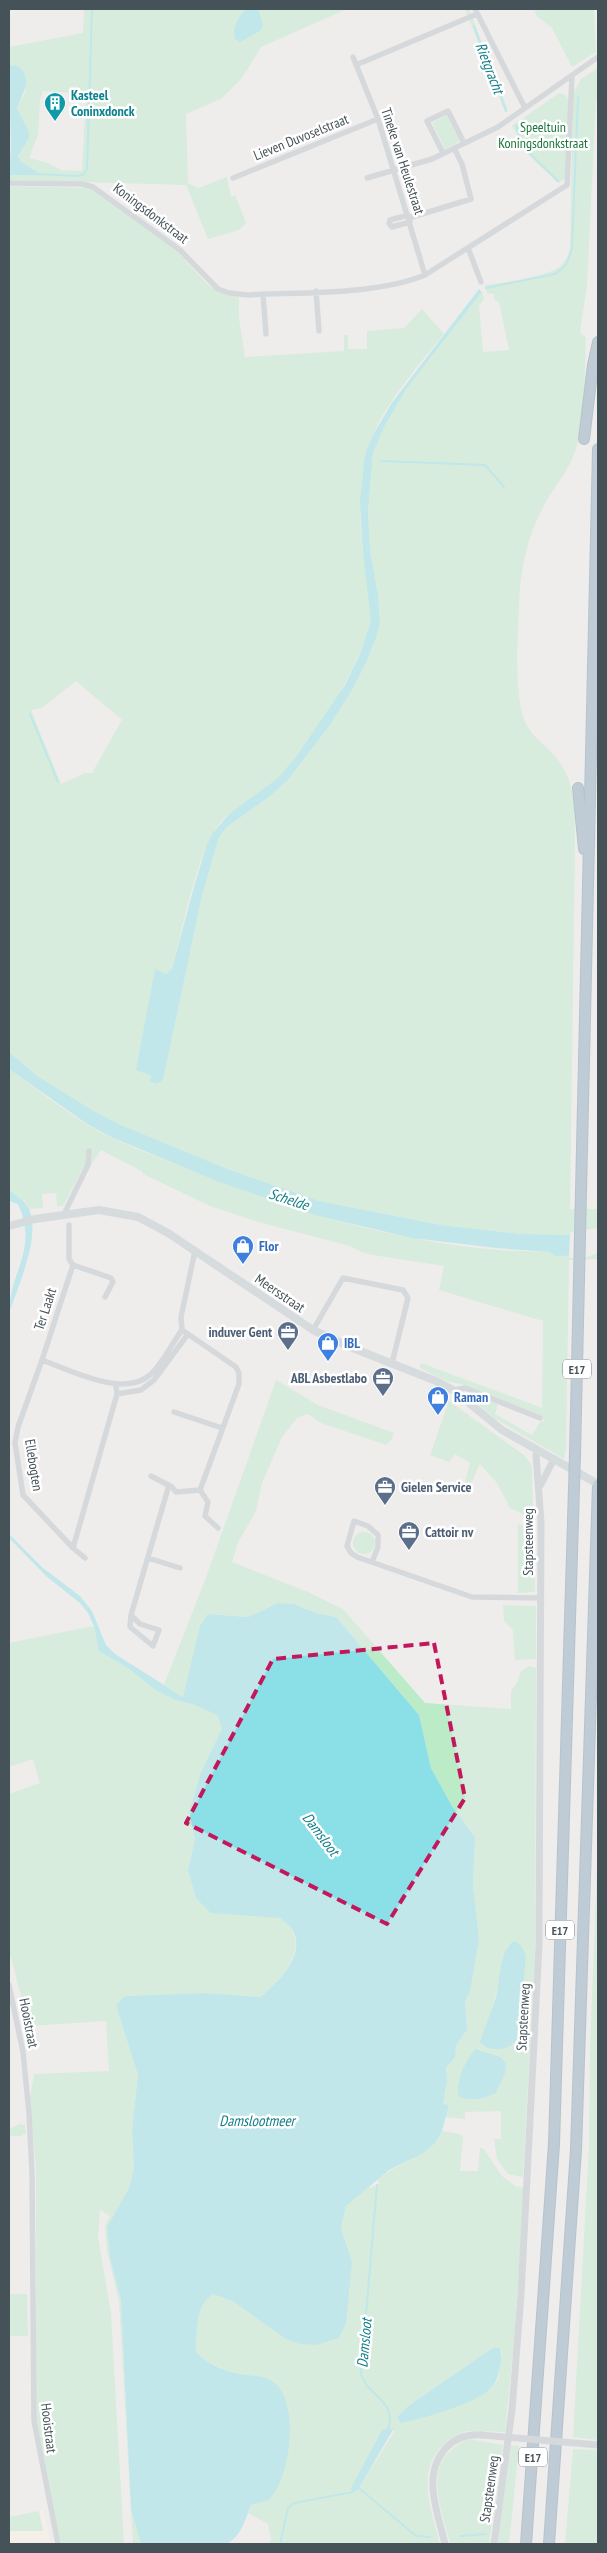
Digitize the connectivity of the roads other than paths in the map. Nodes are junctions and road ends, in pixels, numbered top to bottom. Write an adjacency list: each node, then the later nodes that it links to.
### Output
1 (476, 11): 4 (street); 6 (street)
2 (353, 57): 4 (street, Tineke van Heulestraat)
3 (598, 57): 5 (street)
4 (356, 65): 7 (street, Tineke van Heulestraat)
5 (572, 76): 6 (street); 16 (street, Koningsdonkstraat)
6 (525, 108): 8 (street)
7 (378, 119): 11 (street, Tineke van Heulestraat); 12 (street, Lieven Duvoselstraat)
8 (464, 143): 9 (street); 10 (street)
9 (454, 148): 10 (street); 15 (street)
10 (444, 154): 11 (street)
11 (395, 171): 13 (street); 15 (street, Tineke van Heulestraat)
12 (233, 178)
13 (367, 178)
14 (9, 183): 20 (street, Koningsdonkstraat)
15 (409, 218): 17 (street, Tineke van Heulestraat)
16 (468, 248): 17 (street, Koningsdonkstraat); 18 (street)
17 (426, 275): 19 (street, Koningsdonkstraat)
18 (481, 282)
19 (316, 291): 20 (street, Koningsdonkstraat); 21 (street)
20 (263, 294): 22 (street)
21 (319, 331)
22 (266, 334)
23 (598, 342): 24 (highway)
24 (584, 439)
25 (598, 449): 27 (highway, E17)
26 (578, 788): 27 (highway)
27 (588, 873): 70 (highway, E17, bridge)
28 (89, 1151): 29 (street)
29 (64, 1214): 30 (main road, Meersstraat); 32 (main road, Meersstraat)
30 (9, 1225)
31 (69, 1225): 33 (street, Ter Laakt)
32 (195, 1251): 35 (street); 36 (main road, Meersstraat)
33 (73, 1265): 34 (street); 38 (street, Ter Laakt)
34 (105, 1298)
35 (182, 1330): 37 (street); 40 (street)
36 (313, 1330): 39 (main road, Meersstraat); 39 (street)
37 (188, 1334): 42 (street); 45 (street)
38 (42, 1360): 40 (street); 57 (street, Ellebogten)
39 (392, 1363): 41 (main road, Meersstraat)
40 (116, 1386): 42 (street)
41 (453, 1390): 44 (street, Meersstraat); 46 (main road, Meersstraat)
42 (117, 1394): 57 (street)
43 (174, 1412): 45 (street)
44 (540, 1418)
45 (222, 1428): 52 (street)
46 (542, 1453): 47 (main road, Meersstraat); 51 (street, Stapsteenweg)
47 (554, 1459): 50 (main road, Meersstraat); 51 (street, Stapsteenweg)
48 (151, 1476): 49 (street)
49 (169, 1485): 53 (street); 55 (street)
50 (598, 1485): 54 (highway, E17)
51 (540, 1487): 62 (street, Stapsteenweg)
52 (200, 1490): 53 (street); 56 (street)
53 (176, 1492): 55 (street)
54 (598, 1501): 66 (highway, E17)
55 (162, 1511): 59 (street)
56 (218, 1528)
57 (73, 1548): 58 (street, Ellebogten)
58 (85, 1558)
59 (148, 1558): 61 (street); 63 (street)
60 (372, 1562): 60 (street); 62 (street)
61 (180, 1568)
62 (540, 1598): 69 (street, Stapsteenweg)
63 (131, 1615): 63 (street)
64 (9, 1985): 67 (street, Hooistraat)
65 (598, 2445): 68 (street, Stapsteenweg, bridge)
66 (550, 2542)
67 (58, 2544)
68 (445, 2544)
69 (494, 2544)
70 (526, 2544)

